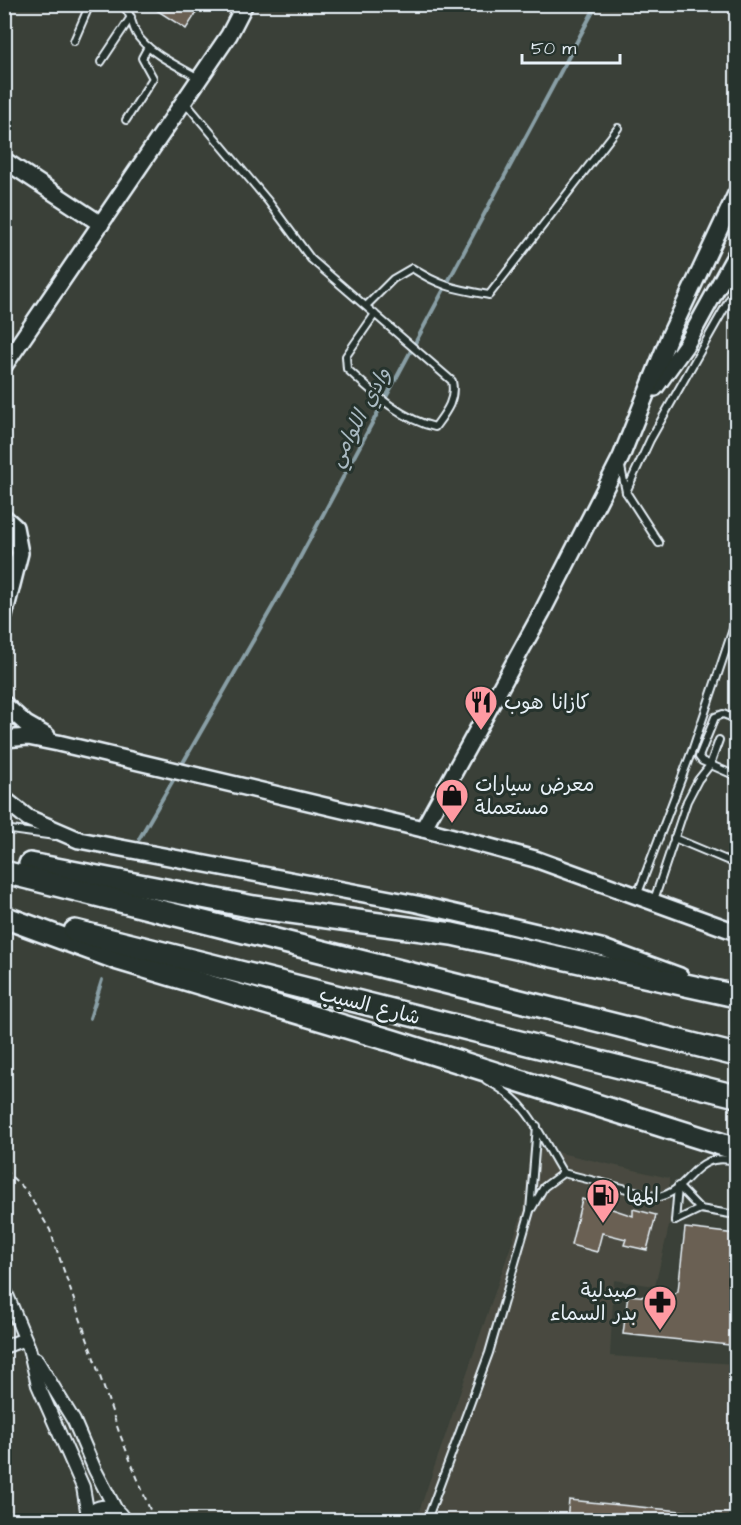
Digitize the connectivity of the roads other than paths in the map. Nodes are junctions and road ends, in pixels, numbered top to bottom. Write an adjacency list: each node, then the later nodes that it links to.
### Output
1 (90, 4): 5 (lane)
2 (121, 4): 4 (lane)
3 (245, 4): 8 (street)
4 (132, 16): 6 (lane); 7 (lane)
5 (74, 41)
6 (147, 47): 8 (lane); 10 (lane)
7 (101, 62)
8 (200, 79): 9 (street)
9 (184, 100): 14 (street); 17 (lane)
10 (126, 120)
11 (618, 128): 17 (lane)
12 (4, 160): 14 (street)
13 (736, 194): 20 (street)
14 (101, 224): 19 (street)
15 (736, 254): 20 (street)
16 (736, 288): 22 (lane)
17 (366, 306): 18 (lane)
18 (375, 314): 18 (lane)
19 (4, 366)
20 (642, 405): 21 (street)
21 (621, 457): 22 (lane); 36 (street)
22 (626, 492): 24 (lane)
23 (4, 517): 25 (street)
24 (659, 543)
25 (4, 616)
26 (736, 620): 42 (lane)
27 (4, 704): 31 (street)
28 (736, 719): 32 (lane)
29 (4, 739): 31 (street)
30 (719, 740): 32 (lane)
31 (58, 742): 36 (street)
32 (710, 765): 33 (lane); 37 (lane)
33 (736, 776)
34 (4, 799): 38 (street)
35 (4, 829): 38 (lane)
36 (423, 829): 42 (street)
37 (674, 838): 40 (lane); 43 (lane)
38 (79, 840): 46 (street)
39 (4, 860): 46 (highway)
40 (736, 864)
41 (4, 872): 48 (highway, شارع السيب)
42 (637, 897): 43 (street)
43 (652, 903): 45 (street)
44 (4, 915): 47 (highway); 49 (highway, شارع السيب)
45 (735, 927)
46 (736, 996)
47 (393, 1041): 50 (lane); 51 (highway)
48 (736, 1054)
49 (736, 1096)
50 (537, 1126): 53 (lane); 56 (lane)
51 (736, 1149)
52 (736, 1161): 54 (lane)
53 (563, 1173): 54 (lane); 56 (lane)
54 (678, 1186): 55 (lane); 55 (lane)
55 (700, 1209): 57 (lane)
56 (530, 1211): 64 (lane)
57 (736, 1215)
58 (4, 1288): 59 (street)
59 (27, 1344): 60 (street); 61 (street); 62 (street)
60 (4, 1347)
61 (116, 1510): 62 (street); 63 (street)
62 (86, 1518)
63 (124, 1521)
64 (427, 1521)

